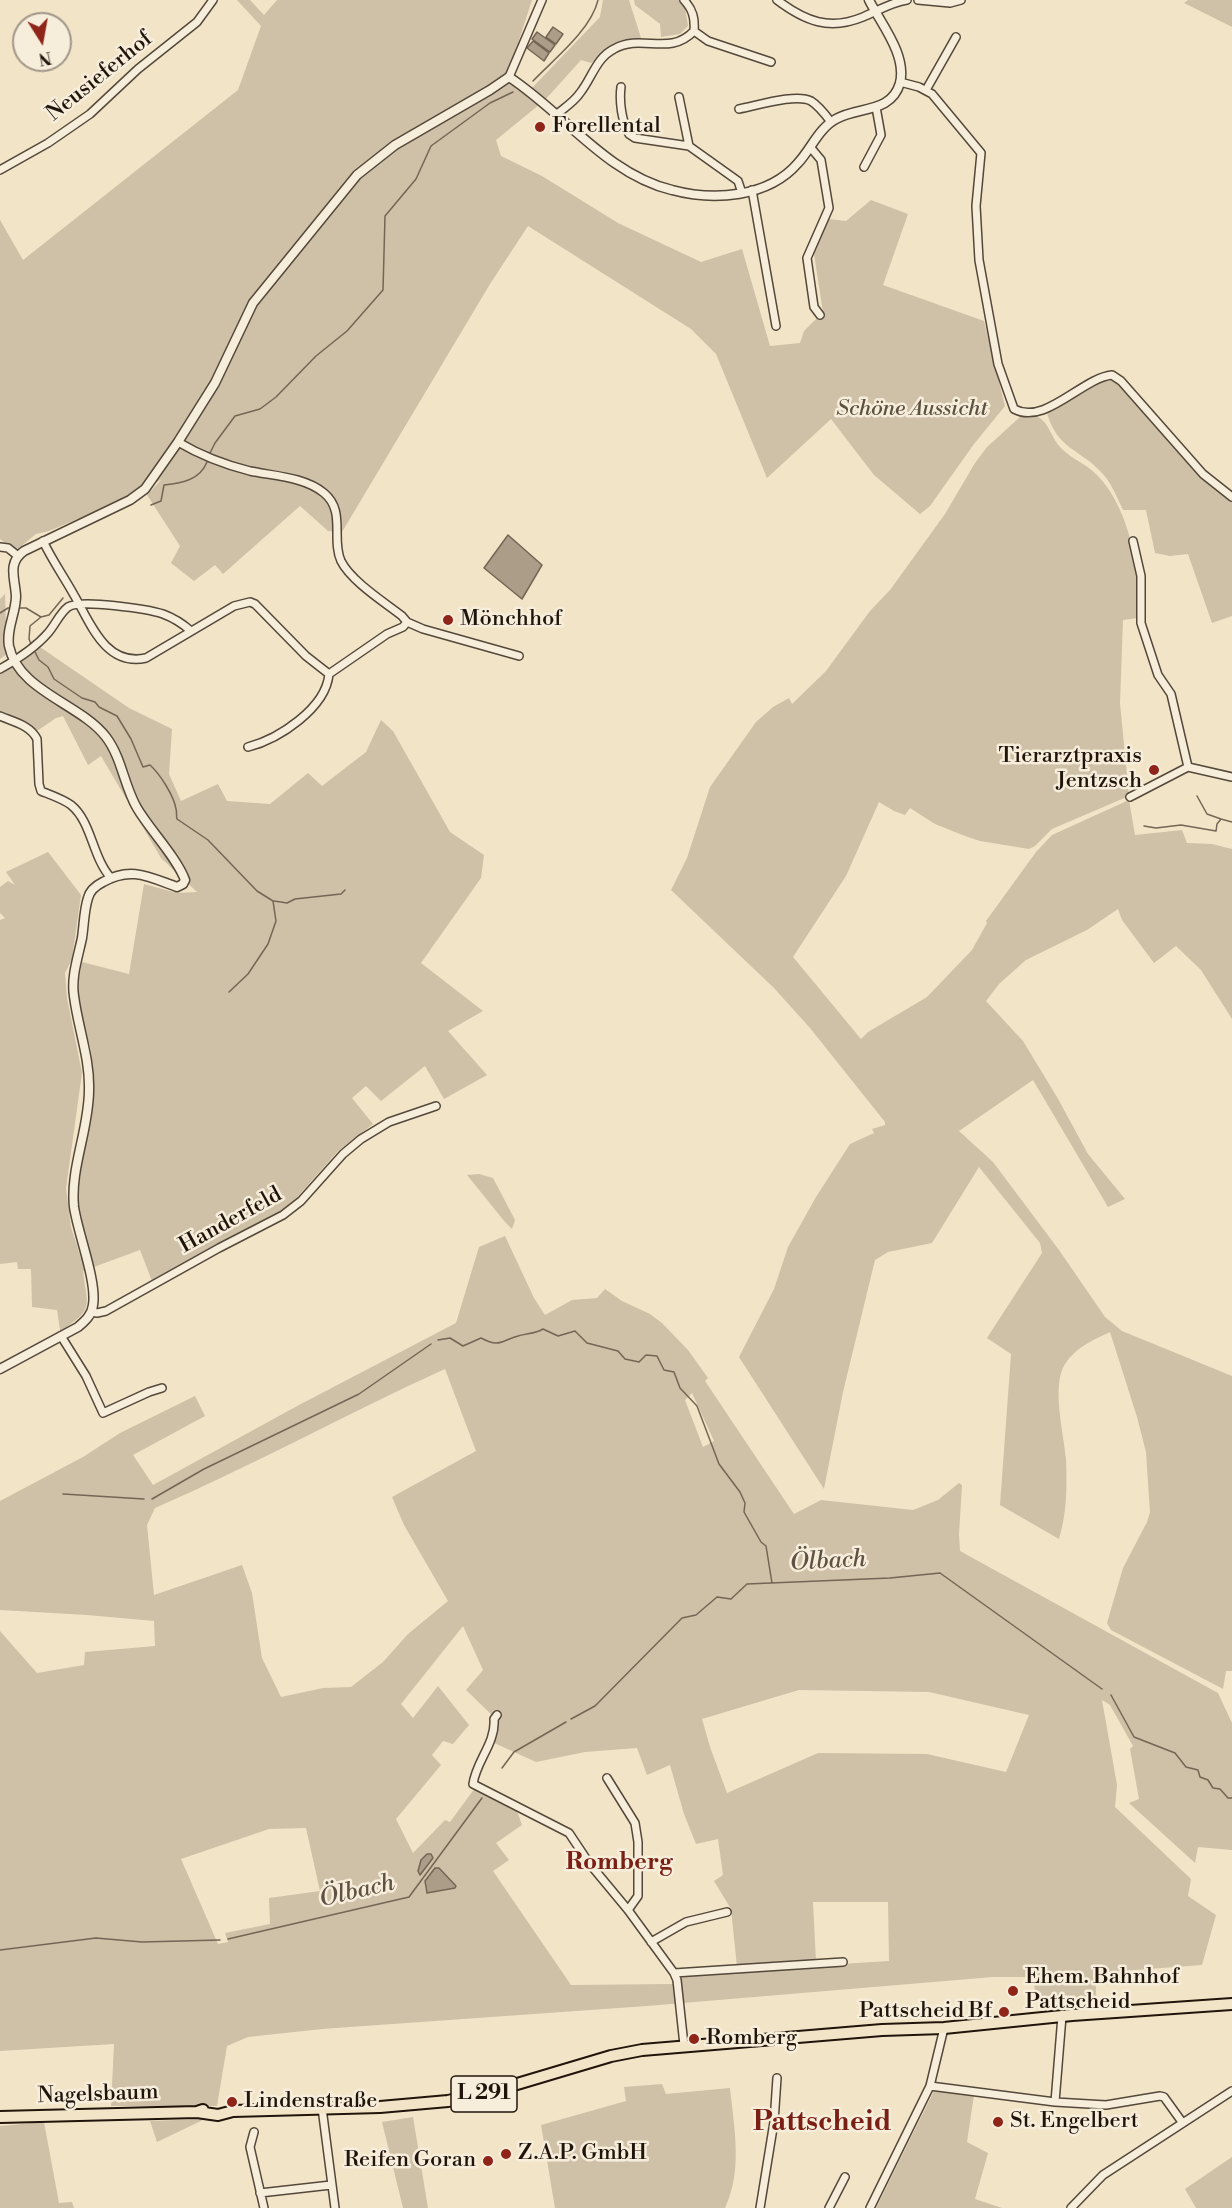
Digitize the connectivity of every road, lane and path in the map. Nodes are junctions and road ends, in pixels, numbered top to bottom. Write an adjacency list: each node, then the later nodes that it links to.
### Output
1 (213, 0): 25 (street, Neusieferhof)
2 (542, 0): 13 (street)
3 (684, 0): 10 (street)
4 (777, 0): 9 (street)
5 (869, 0): 9 (street)
6 (907, 0): 9 (street)
7 (918, 0): 8 (street)
8 (961, 0)
9 (875, 11): 14 (street)
10 (694, 31): 12 (street); 20 (street)
11 (956, 37): 16 (street)
12 (771, 62)
13 (509, 77): 20 (street); 29 (street)
14 (900, 82): 16 (street); 18 (street)
15 (621, 87): 22 (street)
16 (926, 90): 30 (street)
17 (679, 97): 22 (street)
18 (876, 108): 21 (street); 24 (street)
19 (739, 109): 21 (street)
20 (556, 115): 26 (street)
21 (831, 122): 23 (street)
22 (688, 146): 26 (street)
23 (811, 148): 26 (street); 27 (street)
24 (864, 167)
25 (0, 170)
26 (747, 191): 28 (street)
27 (820, 315)
28 (776, 326)
29 (178, 442): 31 (street); 36 (street)
30 (1232, 496)
31 (43, 541): 34 (street); 35 (street)
32 (1133, 541): 44 (street)
33 (0, 547): 34 (street)
34 (18, 556): 39 (street)
35 (79, 603): 37 (street); 37 (street); 39 (street)
36 (407, 622): 38 (street); 41 (street)
37 (191, 631): 41 (street)
38 (519, 656)
39 (15, 661): 40 (street); 47 (street)
40 (0, 669)
41 (329, 674): 43 (street)
42 (0, 716): 47 (street)
43 (248, 747)
44 (1188, 767): 45 (street); 46 (street)
45 (1232, 777)
46 (1131, 797)
47 (111, 878): 49 (street)
48 (436, 1106): 49 (street, Handerfeld)
49 (91, 1311): 50 (street)
50 (61, 1336): 51 (street); 52 (street)
51 (0, 1369)
52 (162, 1389)
53 (497, 1715): 55 (street)
54 (607, 1778): 55 (street)
55 (628, 1910): 57 (street)
56 (727, 1912): 57 (street)
57 (651, 1942): 59 (street)
58 (843, 1962): 59 (street)
59 (674, 1973): 63 (street)
60 (1232, 2004): 61 (main road, L 291)
61 (1062, 2016): 62 (main road, L 291); 67 (street)
62 (944, 2028): 63 (main road, L 291); 65 (street)
63 (684, 2045): 68 (main road, L 291)
64 (777, 2078): 77 (street)
65 (930, 2086): 67 (street); 79 (street)
66 (1232, 2091): 70 (street)
67 (1055, 2102): 70 (street)
68 (322, 2108): 69 (main road, Nagelsbaum / L 291); 73 (street)
69 (0, 2118)
70 (1182, 2122): 80 (street)
71 (254, 2132): 74 (street)
72 (845, 2177): 78 (street)
73 (332, 2185): 74 (street); 76 (street)
74 (260, 2193): 75 (street)
75 (264, 2208)
76 (335, 2208)
77 (760, 2208)
78 (829, 2208)
79 (870, 2208)
80 (1071, 2208)

